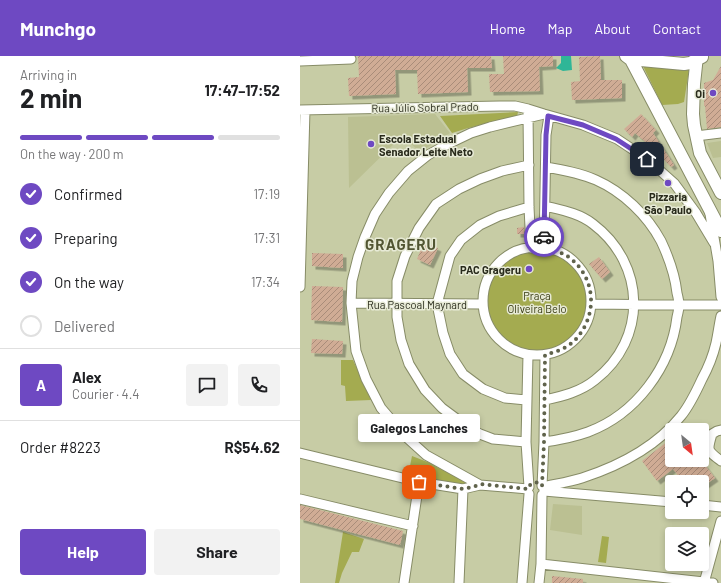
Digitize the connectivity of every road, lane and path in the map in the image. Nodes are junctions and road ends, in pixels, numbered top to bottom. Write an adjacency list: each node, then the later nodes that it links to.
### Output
1 (628, 57): 2 (main road); 14 (main road)
2 (699, 57): 9 (main road)
3 (351, 59): 4 (street)
4 (300, 61)
5 (302, 110): 6 (street, Rua Júlio Sobral Prado); 20 (street)
6 (528, 114): 7 (street, Rua Júlio Sobral Prado); 10 (street); 22 (street)
7 (546, 115): 11 (street); 17 (street, Rua Júlio Sobral Prado)
8 (721, 133): 9 (street)
9 (696, 136): 12 (main road)
10 (529, 165): 15 (street); 23 (street)
11 (546, 167): 13 (street); 28 (street)
12 (721, 193)
13 (545, 206): 18 (street); 27 (street)
14 (709, 206): 16 (main road); 17 (street)
15 (529, 207): 19 (street); 24 (street)
16 (721, 230)
17 (714, 243): 21 (street)
18 (544, 247): 19 (street); 26 (street)
19 (531, 248): 25 (street)
20 (300, 287)
21 (721, 297)
22 (351, 303): 23 (street, Rua Pascoal Maynard); 41 (street)
23 (397, 303): 24 (street, Rua Pascoal Maynard); 36 (street)
24 (437, 304): 25 (street, Rua Pascoal Maynard); 33 (street)
25 (483, 304): 31 (street)
26 (592, 304): 27 (street); 32 (street)
27 (634, 304): 28 (street); 34 (street)
28 (679, 305): 29 (street); 37 (street)
29 (721, 305)
30 (721, 316): 44 (street)
31 (528, 355): 32 (street); 33 (street)
32 (545, 355): 34 (street)
33 (526, 400): 36 (street)
34 (545, 400): 37 (street)
35 (721, 430): 39 (street)
36 (526, 442): 43 (street)
37 (544, 442): 44 (street)
38 (300, 453): 40 (street)
39 (721, 460)
40 (419, 482): 42 (street); 50 (street)
41 (480, 484): 42 (street); 43 (street)
42 (463, 489): 53 (street)
43 (528, 490): 44 (street); 44 (street); 54 (street)
44 (543, 490): 46 (street); 51 (street)
45 (300, 499): 50 (street)
46 (665, 501)
47 (709, 506): 48 (street)
48 (721, 507)
49 (721, 521): 56 (street)
50 (413, 526): 52 (street)
51 (541, 564): 55 (street); 56 (street)
52 (404, 583)
53 (459, 583)
54 (522, 583)
55 (539, 583)
56 (707, 583)

